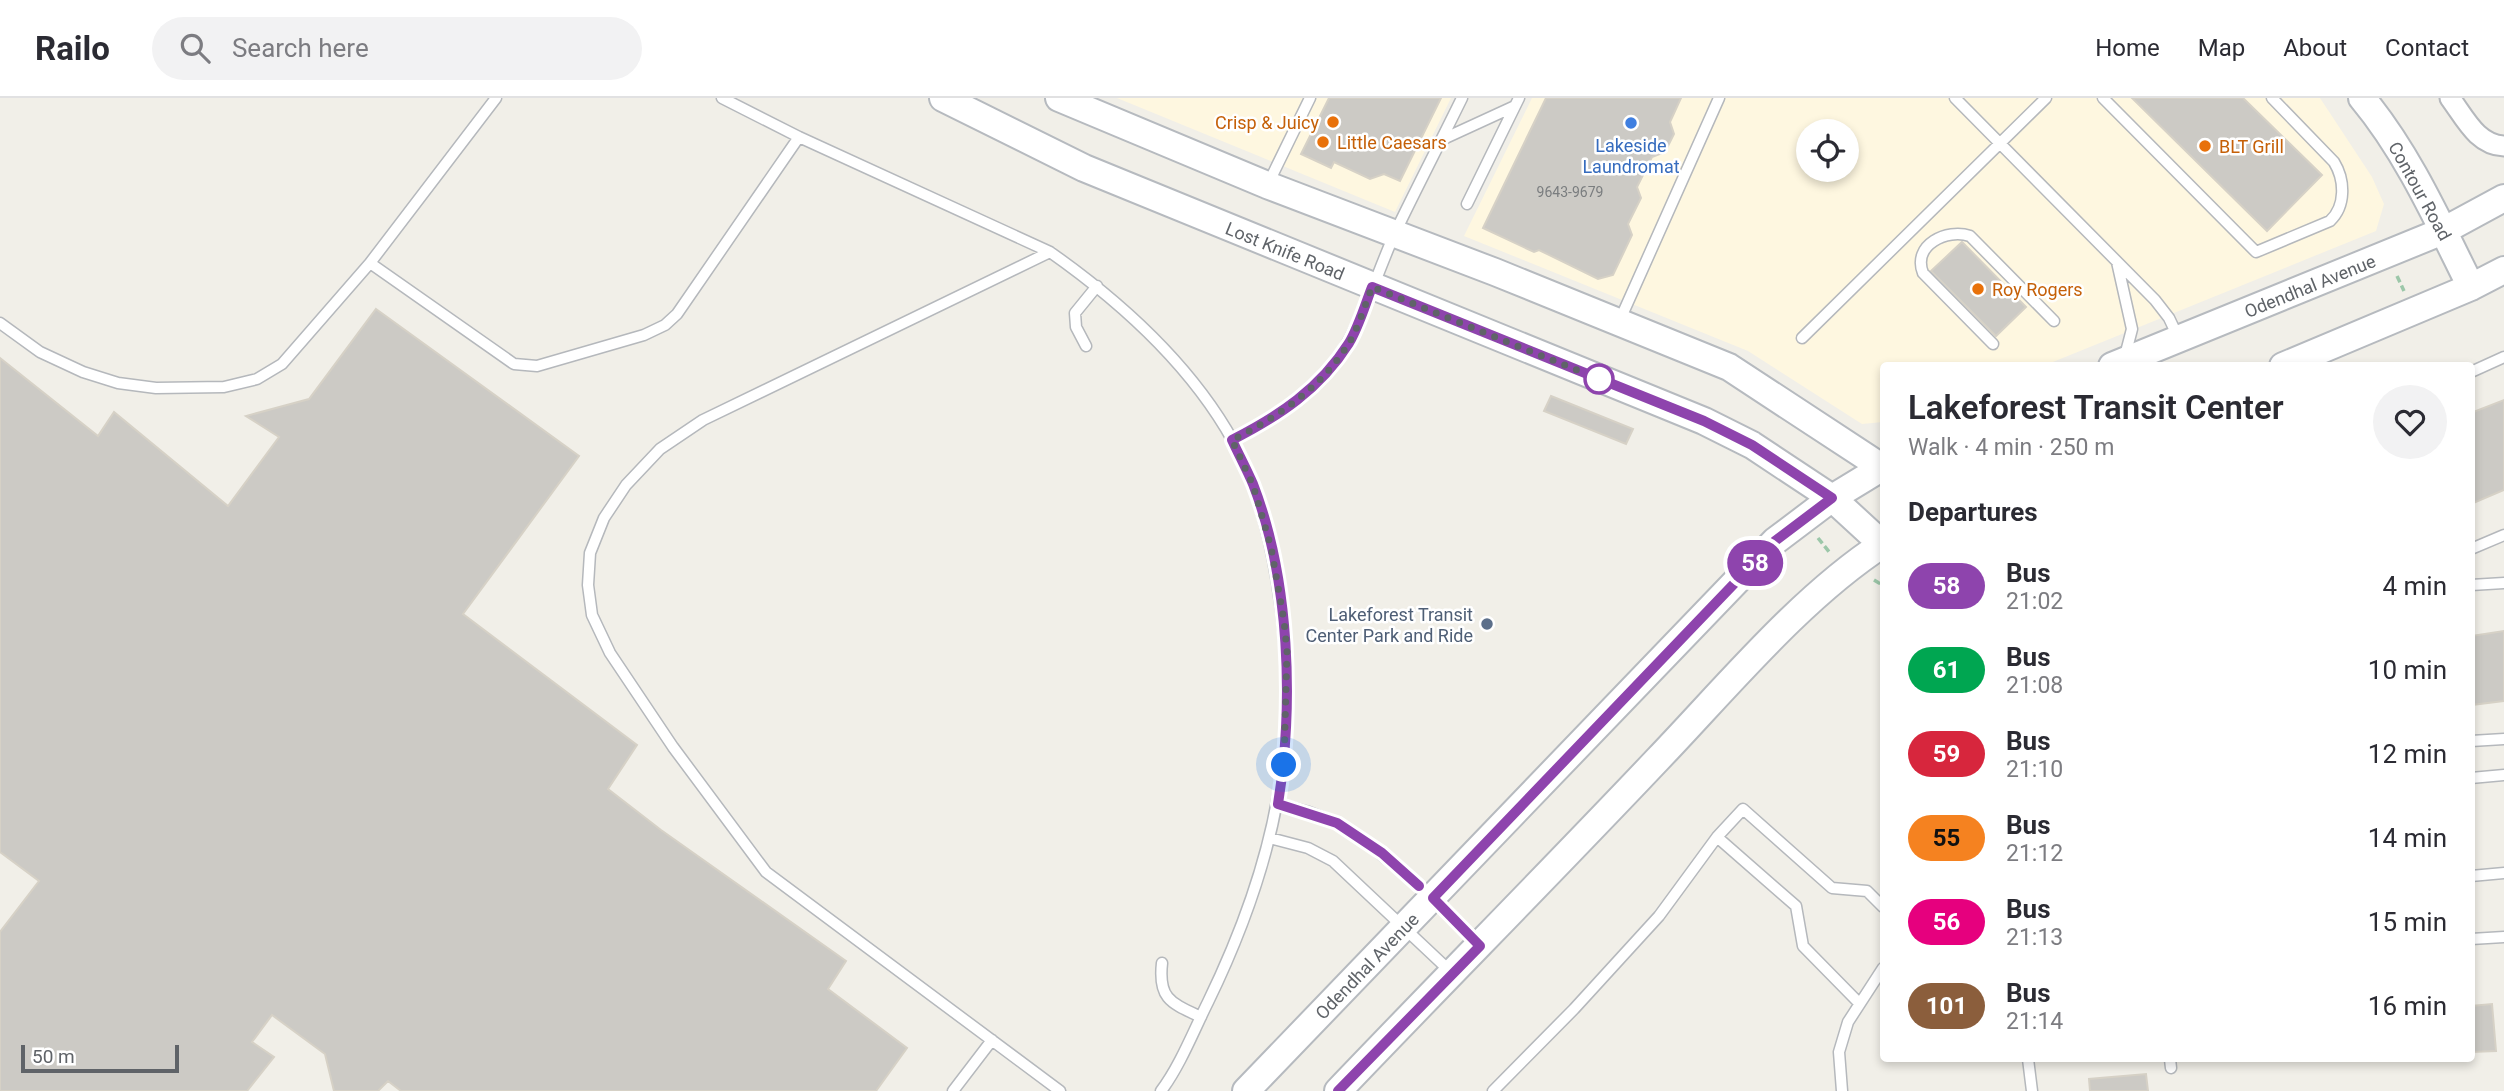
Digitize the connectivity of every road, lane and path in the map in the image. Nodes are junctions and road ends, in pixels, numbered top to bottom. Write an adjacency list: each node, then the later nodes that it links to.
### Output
1 (496, 98): 26 (lane)
2 (722, 98): 15 (lane)
3 (943, 98): 30 (street, Lost Knife Road)
4 (1059, 98): 19 (street)
5 (1310, 98): 19 (lane)
6 (1462, 98): 16 (lane)
7 (1719, 98): 34 (lane)
8 (1955, 98): 17 (lane)
9 (2046, 98): 17 (lane)
10 (2103, 98): 11 (lane)
11 (2272, 98)
12 (2362, 98): 22 (street, Contour Road)
13 (2450, 98): 18 (street)
14 (1517, 102): 16 (lane); 21 (lane)
15 (799, 137): 24 (lane); 26 (lane)
16 (1441, 141): 23 (lane)
17 (2000, 143): 25 (lane); 36 (lane)
18 (2504, 146)
19 (1267, 185): 23 (street)
20 (2504, 198): 22 (street, Odendhal Avenue)
21 (1467, 204)
22 (2443, 231): 31 (street, Contour Road); 37 (street, Odendhal Avenue)
23 (1395, 233): 30 (lane); 34 (street)
24 (1050, 252): 29 (lane); 78 (lane)
25 (2117, 261): 37 (lane); 41 (lane)
26 (370, 263): 35 (lane)
27 (2504, 270): 31 (street)
28 (2395, 273): 32 (path)
29 (1097, 286): 39 (lane); 46 (lane)
30 (1372, 287): 46 (lane); 49 (street, Lost Knife Road)
31 (2471, 287): 44 (street)
32 (2404, 291)
33 (2054, 321): 38 (lane)
34 (1619, 322): 47 (street)
35 (0, 323)
36 (1802, 338)
37 (2179, 339): 42 (street, Odendhal Avenue); 43 (street)
38 (1993, 344)
39 (1086, 346)
40 (2504, 357): 45 (lane)
41 (2119, 362)
42 (2122, 362)
43 (2176, 362)
44 (2293, 362)
45 (2475, 370)
46 (1232, 440): 62 (lane)
47 (1880, 465)
48 (1880, 469): 49 (street, Odendhal Avenue)
49 (1832, 498): 52 (street, Lost Knife Road); 67 (street, Odendhal Avenue)
50 (1812, 532): 55 (path)
51 (2504, 535): 54 (lane)
52 (1880, 541)
53 (1880, 546): 72 (street)
54 (2475, 547)
55 (1830, 552)
56 (2504, 583): 57 (lane)
57 (2475, 585)
58 (2504, 738): 59 (lane)
59 (2475, 741)
60 (2504, 775): 61 (lane)
61 (2475, 778)
62 (1278, 804): 64 (lane); 67 (lane)
63 (1717, 837): 68 (lane); 76 (lane); 85 (lane)
64 (1270, 838): 69 (lane); 77 (lane)
65 (2504, 873): 66 (lane)
66 (2475, 876)
67 (1433, 898): 69 (street, Odendhal Avenue); 72 (lane)
68 (1880, 904)
69 (1405, 927): 75 (lane); 83 (street, Odendhal Avenue)
70 (2504, 937): 71 (lane)
71 (2475, 940)
72 (1480, 946): 75 (street)
73 (1162, 963): 77 (lane)
74 (1880, 972): 76 (lane)
75 (1452, 973): 84 (street)
76 (1858, 1003): 86 (lane)
77 (1201, 1017): 82 (lane)
78 (992, 1040): 80 (lane); 81 (lane)
79 (2028, 1062): 87 (lane)
80 (953, 1091)
81 (1060, 1091)
82 (1161, 1091)
83 (1246, 1091)
84 (1338, 1091)
85 (1493, 1091)
86 (1842, 1091)
87 (2032, 1091)

